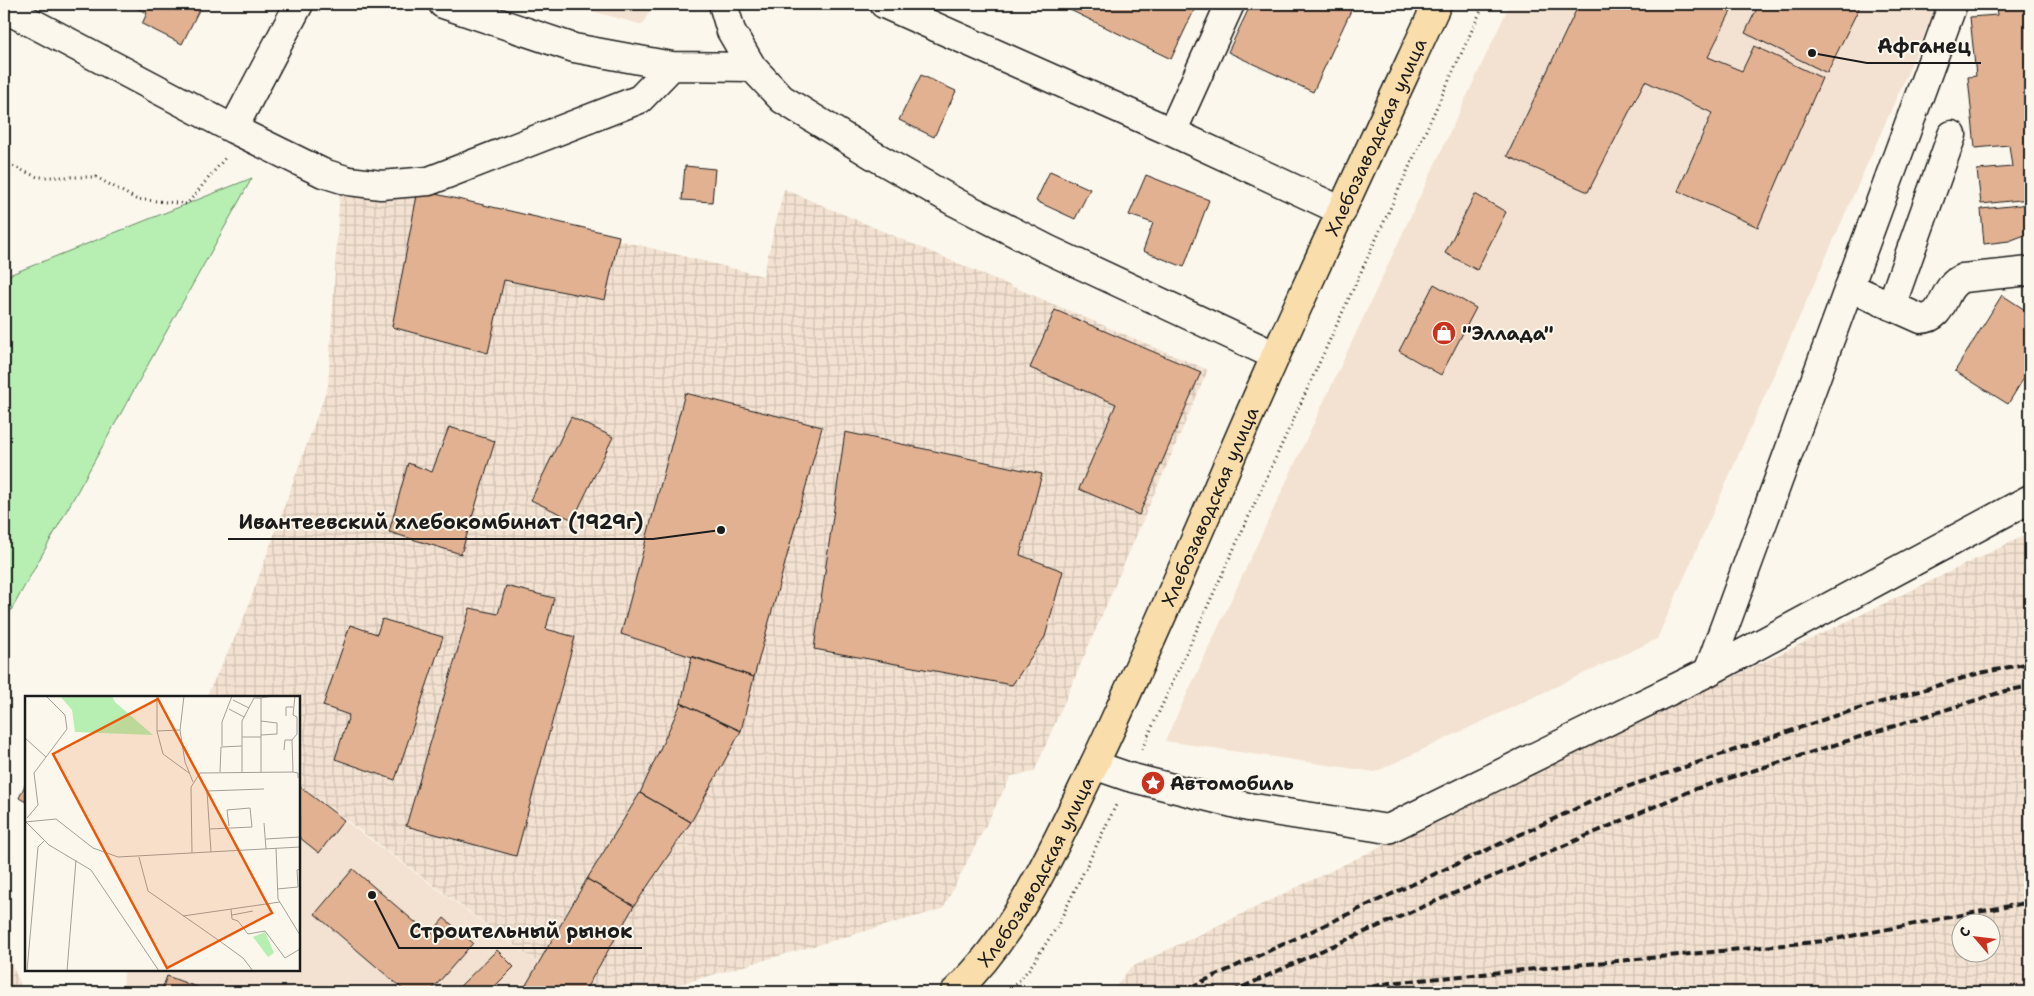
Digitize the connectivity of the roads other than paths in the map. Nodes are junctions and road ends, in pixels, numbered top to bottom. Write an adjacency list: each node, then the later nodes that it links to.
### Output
1 (299, 4): 11 (street)
2 (443, 4): 9 (street)
3 (723, 4): 10 (street)
4 (884, 4): 12 (street)
5 (1230, 4): 12 (street)
6 (1437, 4): 14 (main road, Хлебозаводская улица)
7 (1953, 4): 16 (street)
8 (4, 8): 11 (street)
9 (672, 66): 10 (street); 11 (street)
10 (752, 67): 18 (street)
11 (238, 132)
12 (1172, 132): 14 (street)
13 (1952, 135): 17 (street)
14 (1342, 211): 18 (main road, Хлебозаводская улица)
15 (2030, 271): 17 (street)
16 (1849, 287): 17 (street); 20 (street)
17 (1891, 306)
18 (1274, 355): 21 (main road, Хлебозаводская улица)
19 (2030, 499): 20 (street)
20 (1708, 672): 21 (street)
21 (1094, 766): 22 (main road, Хлебозаводская улица)
22 (955, 992)

